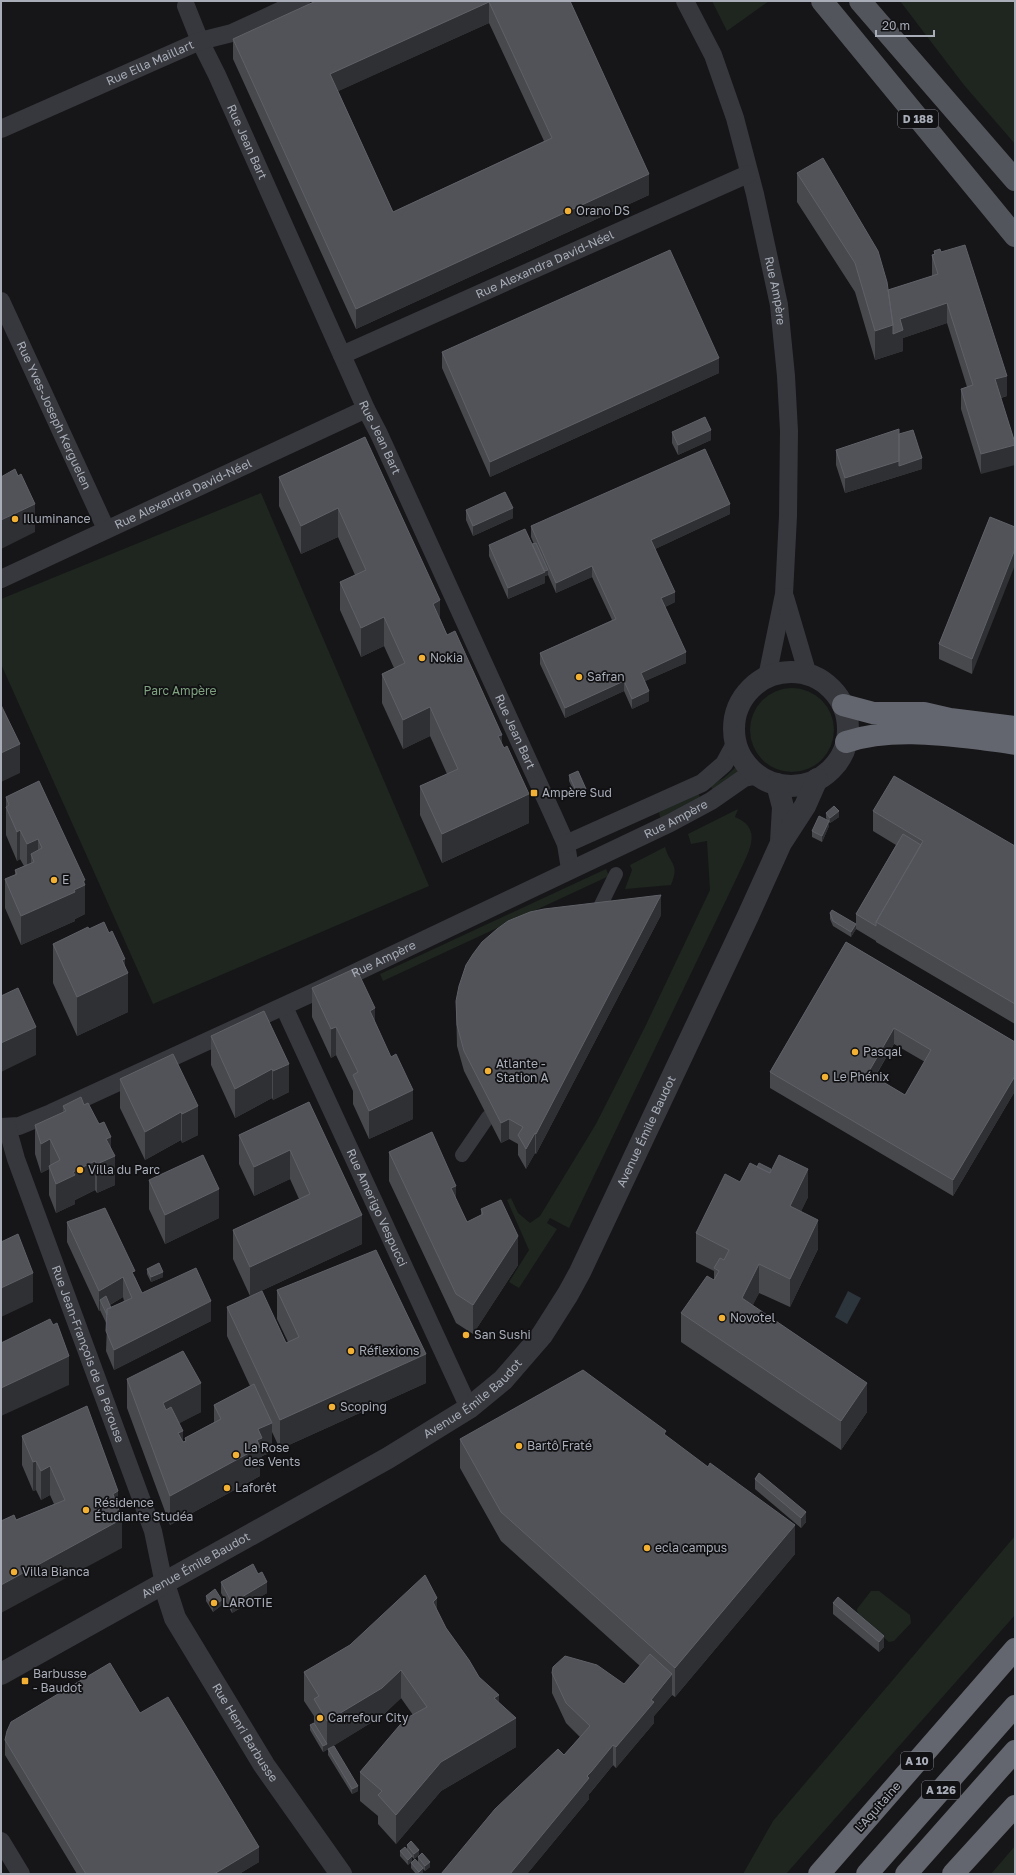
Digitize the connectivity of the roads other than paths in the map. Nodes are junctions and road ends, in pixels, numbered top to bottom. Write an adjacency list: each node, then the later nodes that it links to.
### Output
1 (301, 1): 6 (street, Rue Ella Maillart)
2 (685, 1): 8 (street, Rue Ampère)
3 (822, 1): 10 (main road, D 188)
4 (860, 1): 9 (main road, D 188)
5 (186, 6): 6 (street, Rue Jean Bart)
6 (200, 41): 7 (street, Rue Ella Maillart); 12 (street, Rue Jean Bart)
7 (1, 129)
8 (748, 174): 12 (street, Rue Alexandra David-Néel); 16 (street, Rue Ampère)
9 (1015, 180)
10 (1015, 236)
11 (1, 301): 14 (street, Rue Yves-Joseph Kerguelen)
12 (341, 353): 13 (street, Rue Jean Bart)
13 (366, 408): 14 (street, Rue Alexandra David-Néel); 27 (street, Rue Jean Bart)
14 (106, 529): 15 (street, Rue Alexandra David-Néel)
15 (1, 579)
16 (784, 594): 17 (street, Rue Ampère); 18 (street, Rue Ampère)
17 (808, 674): 18 (street); 19 (street)
18 (767, 677): 21 (street)
19 (843, 705): 20 (highway); 22 (street)
20 (1015, 727)
21 (736, 742): 25 (street); 27 (street, Rue Ampère)
22 (846, 742): 23 (highway); 24 (street)
23 (1015, 744)
24 (817, 779): 25 (street); 26 (street, Avenue Émile Baudot)
25 (768, 780): 26 (street, Avenue Émile Baudot); 28 (street, Rue Ampère)
26 (781, 843): 35 (street, Avenue Émile Baudot)
27 (566, 844): 28 (street, Rue Jean Bart)
28 (570, 869): 31 (street, Rue Ampère)
29 (616, 874): 30 (street)
30 (591, 924)
31 (284, 1007): 33 (street, Rue Ampère); 35 (street, Rue Amerigo Vespucci)
32 (488, 1117): 34 (street)
33 (4, 1127): 36 (street, Rue Jean-François de la Pérouse)
34 (462, 1155)
35 (469, 1408): 36 (street, Avenue Émile Baudot)
36 (164, 1584): 38 (street, Avenue Émile Baudot); 44 (street, Rue Henri Barbusse)
37 (1015, 1649): 45 (highway, L'Aquitaine / A 10)
38 (1, 1674)
39 (1015, 1706): 46 (highway, A 126)
40 (1015, 1751): 47 (highway, A 126)
41 (1015, 1806): 48 (highway)
42 (1, 1841): 43 (street)
43 (21, 1874)
44 (340, 1874)
45 (819, 1874)
46 (867, 1874)
47 (906, 1874)
48 (953, 1874)

